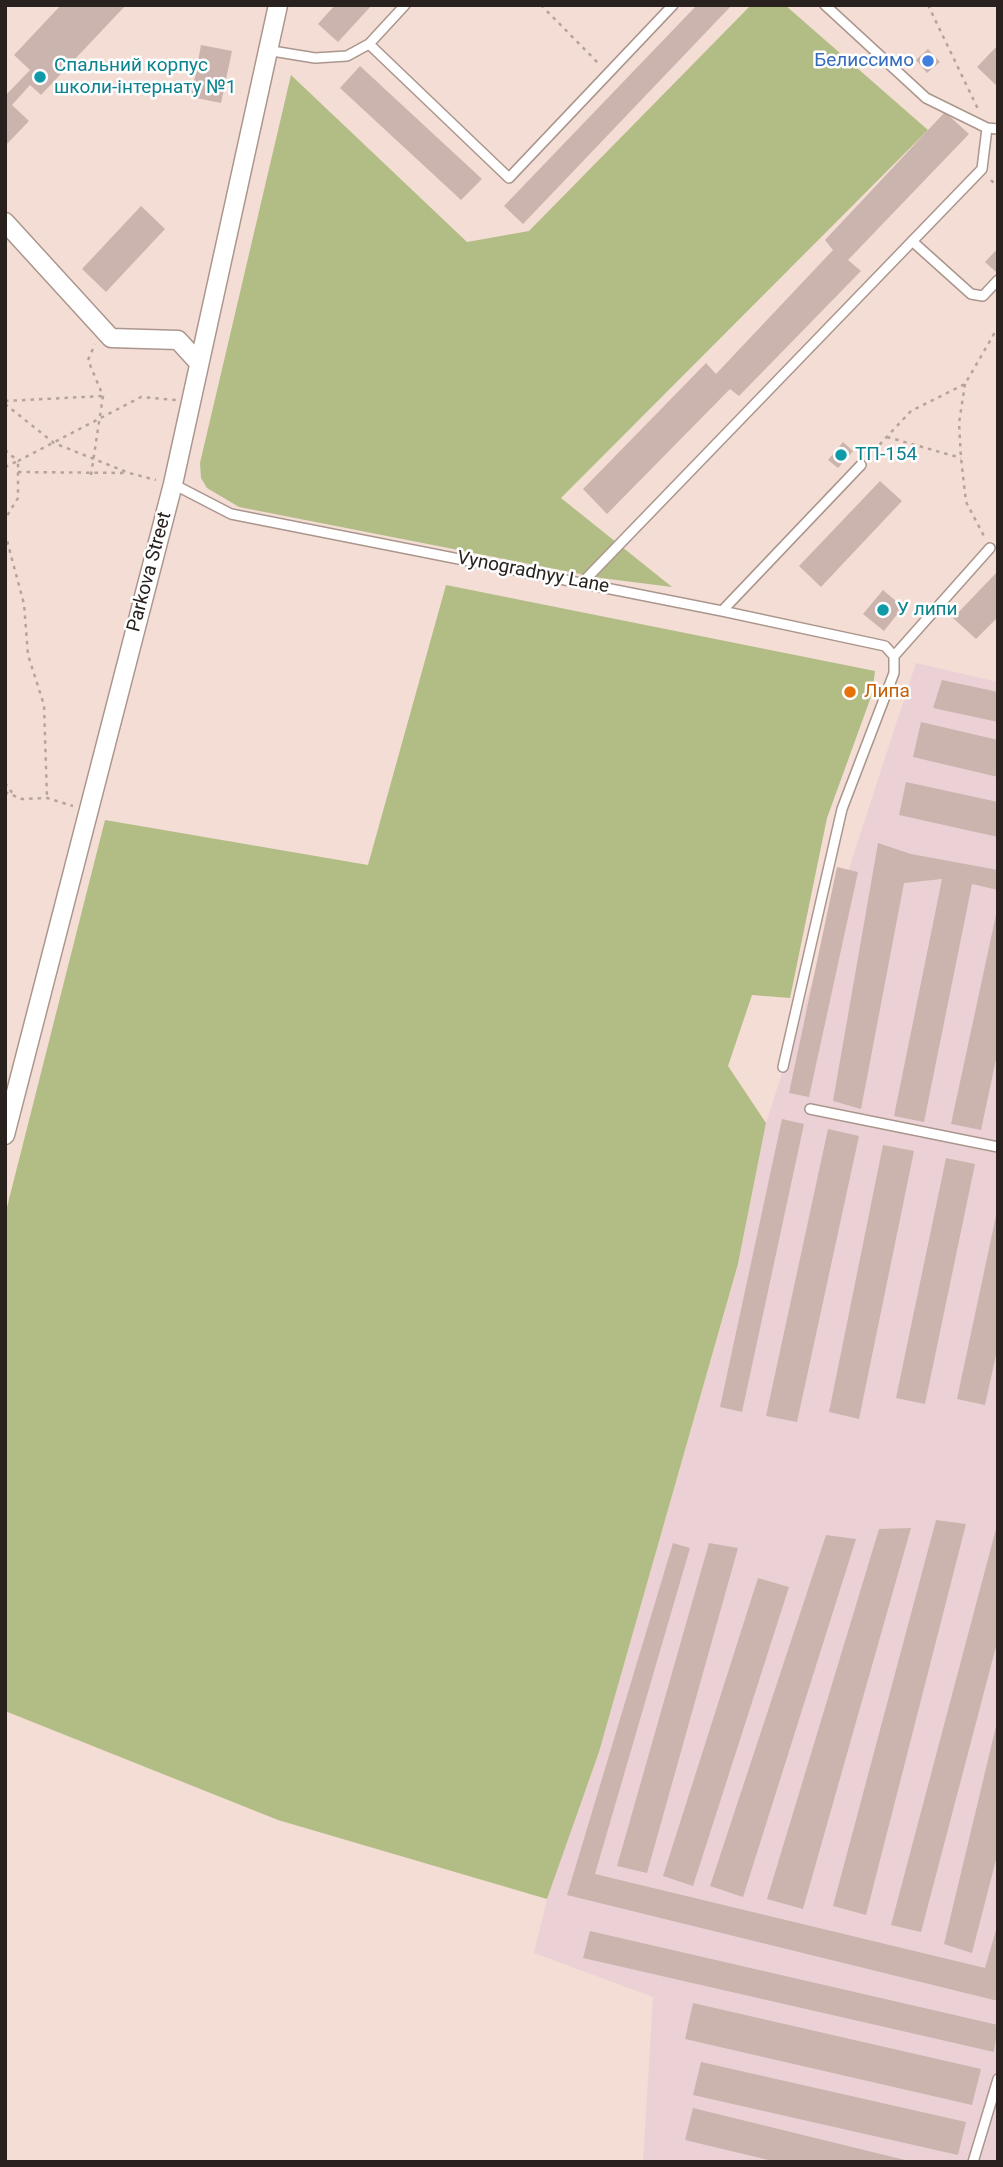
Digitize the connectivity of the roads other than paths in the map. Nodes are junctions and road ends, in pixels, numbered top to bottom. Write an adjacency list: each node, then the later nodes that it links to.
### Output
1 (278, 5): 6 (street, Parkova Street)
2 (405, 5): 5 (lane)
3 (673, 5): 5 (lane)
4 (825, 5): 7 (lane)
5 (369, 44): 6 (lane)
6 (266, 50): 12 (street, Parkova Street)
7 (987, 128): 8 (lane); 10 (lane)
8 (998, 128)
9 (5, 222): 12 (street)
10 (912, 241): 11 (lane); 16 (lane)
11 (998, 280)
12 (198, 362): 14 (street, Parkova Street)
13 (861, 465): 17 (lane)
14 (173, 484): 16 (lane, Vynogradnyy Lane); 21 (street, Parkova Street)
15 (990, 548): 18 (lane)
16 (582, 583): 17 (lane, Vynogradnyy Lane)
17 (722, 611): 18 (lane, Vynogradnyy Lane)
18 (894, 656): 19 (lane)
19 (783, 1068)
20 (810, 1109): 22 (lane)
21 (5, 1135)
22 (998, 1147)
23 (998, 2079): 24 (lane)
24 (973, 2162)

